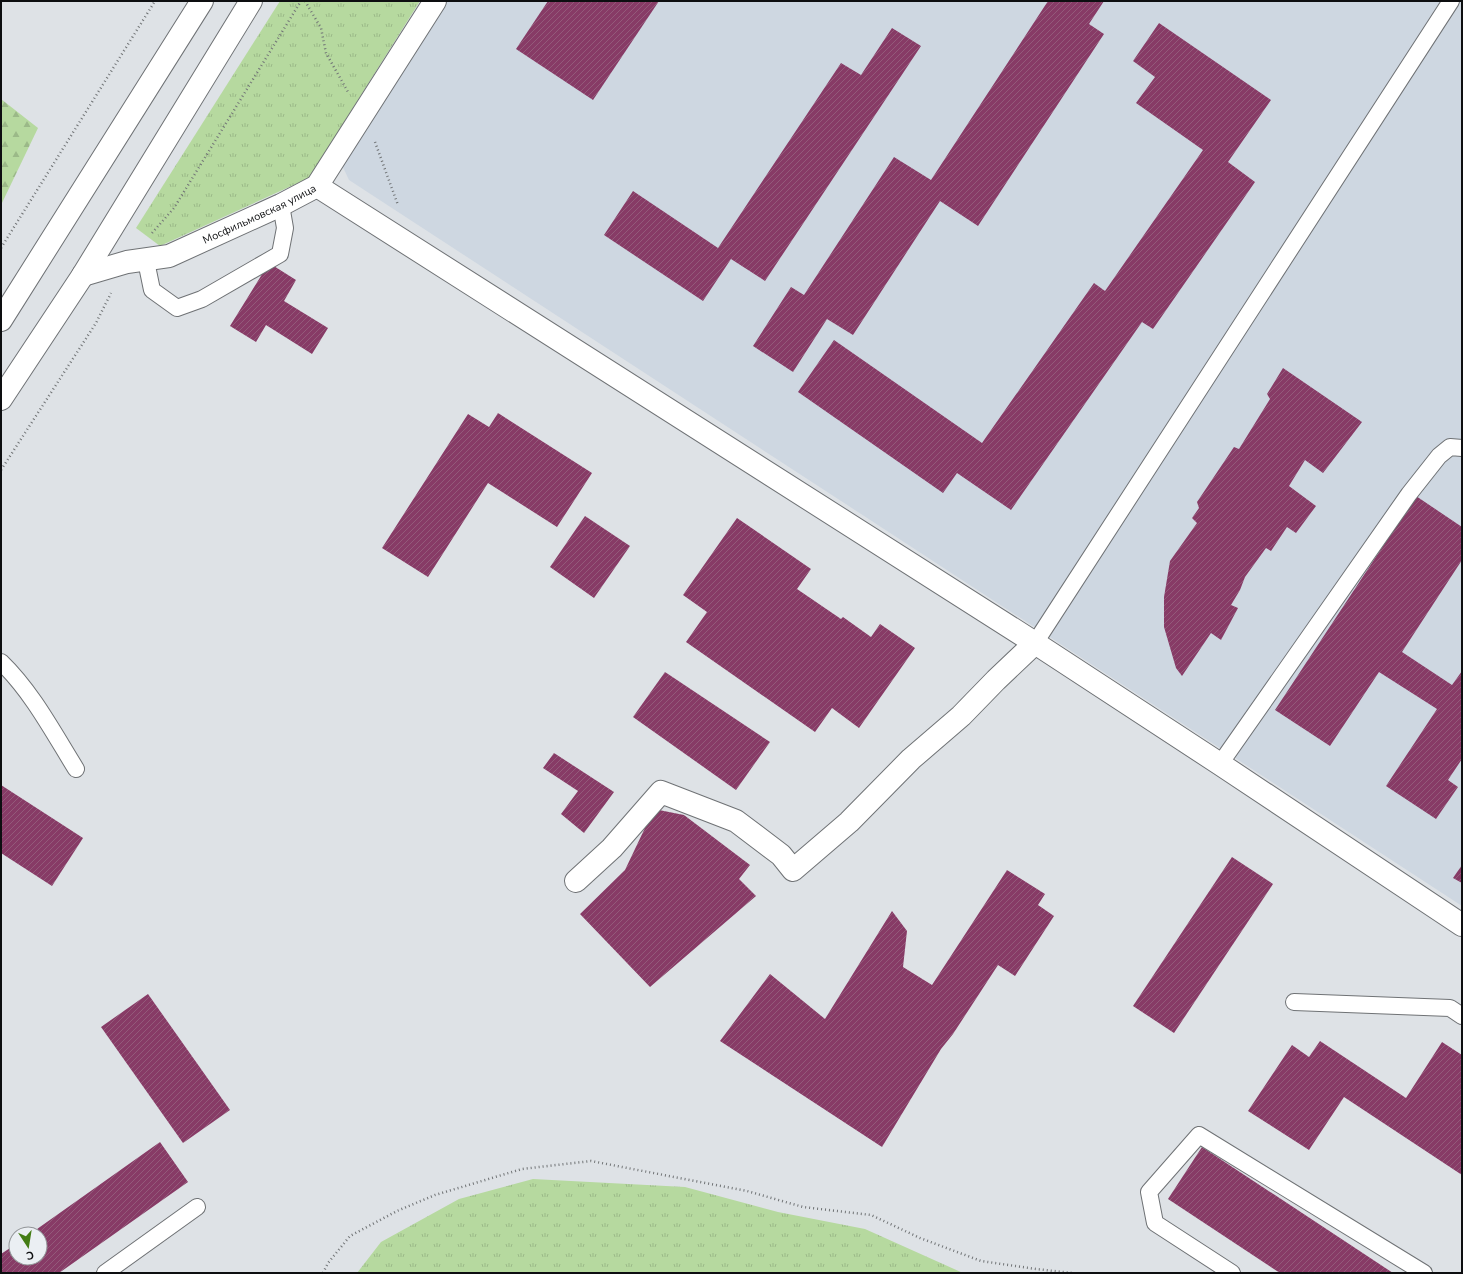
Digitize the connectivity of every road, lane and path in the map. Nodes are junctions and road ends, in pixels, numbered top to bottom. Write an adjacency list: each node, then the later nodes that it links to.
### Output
1 (155, 1): 8 (path)
2 (202, 1): 11 (street)
3 (251, 1): 10 (street)
4 (435, 1): 6 (street, Мосфильмовская улица)
5 (1451, 1): 14 (lane)
6 (318, 186): 7 (street, Мосфильмовская улица); 14 (street)
7 (282, 205): 9 (street, Мосфильмовская улица); 9 (lane)
8 (1, 248)
9 (146, 261): 10 (street, Мосфильмовская улица)
10 (84, 275): 12 (street)
11 (1, 320)
12 (1, 399)
13 (1462, 448): 16 (lane)
14 (1035, 643): 16 (street); 18 (street)
15 (1, 662): 17 (lane)
16 (1220, 764): 19 (street)
17 (76, 768)
18 (576, 881)
19 (1462, 925)
20 (1294, 1002): 21 (lane)
21 (1462, 1016)
22 (197, 1207): 23 (lane)
23 (105, 1273)
24 (323, 1273): 25 (path)
25 (1072, 1273)
26 (1232, 1273): 27 (lane)
27 (1424, 1273)

